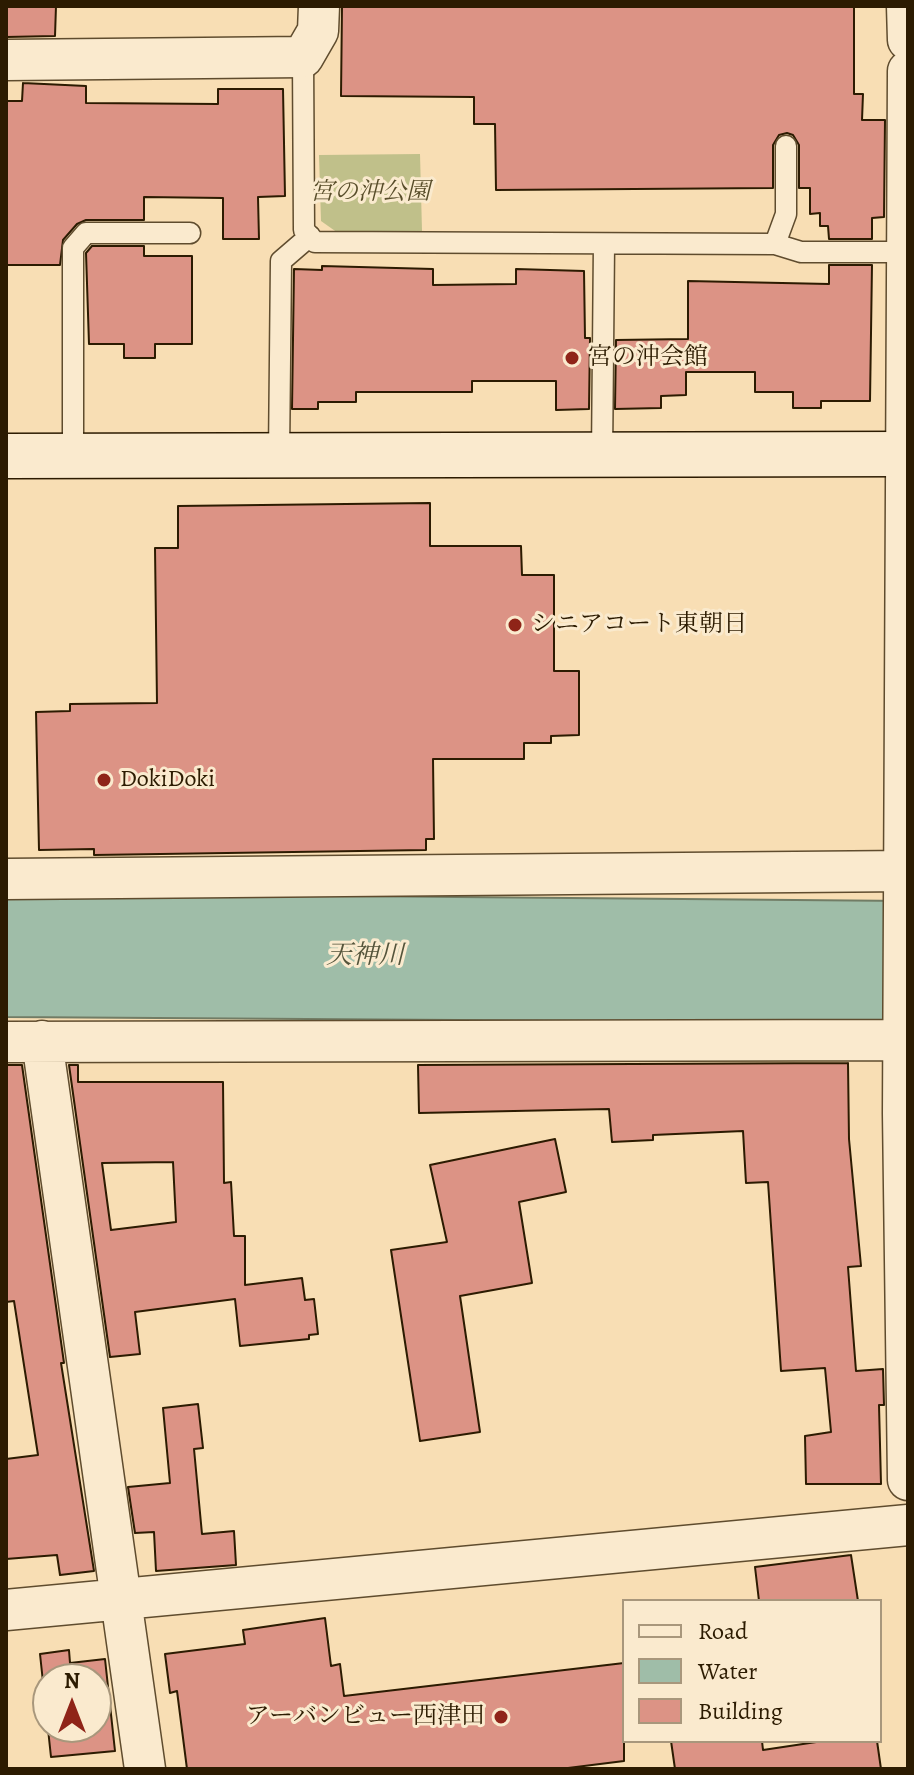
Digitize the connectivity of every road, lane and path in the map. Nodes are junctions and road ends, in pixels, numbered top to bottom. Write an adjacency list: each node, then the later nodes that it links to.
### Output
1 (319, 6): 4 (street)
2 (907, 6): 3 (street)
3 (908, 40)
4 (303, 57): 5 (street); 9 (lane)
5 (6, 60)
6 (908, 71): 10 (street)
7 (786, 146): 12 (lane)
8 (190, 233): 15 (lane)
9 (310, 236): 11 (lane); 16 (lane)
10 (907, 242): 12 (lane); 13 (street)
11 (604, 244): 12 (lane); 17 (lane)
12 (775, 244)
13 (906, 454): 17 (street); 18 (street)
14 (6, 456): 15 (street)
15 (73, 456): 16 (street)
16 (279, 456): 17 (street)
17 (602, 456)
18 (906, 670): 19 (street)
19 (906, 875): 20 (street); 21 (street)
20 (6, 879)
21 (905, 1037): 22 (street); 23 (street)
22 (24, 1042): 25 (street)
23 (908, 1480)
24 (908, 1525): 25 (street)
25 (120, 1598): 26 (street); 27 (street)
26 (6, 1610)
27 (145, 1769)

